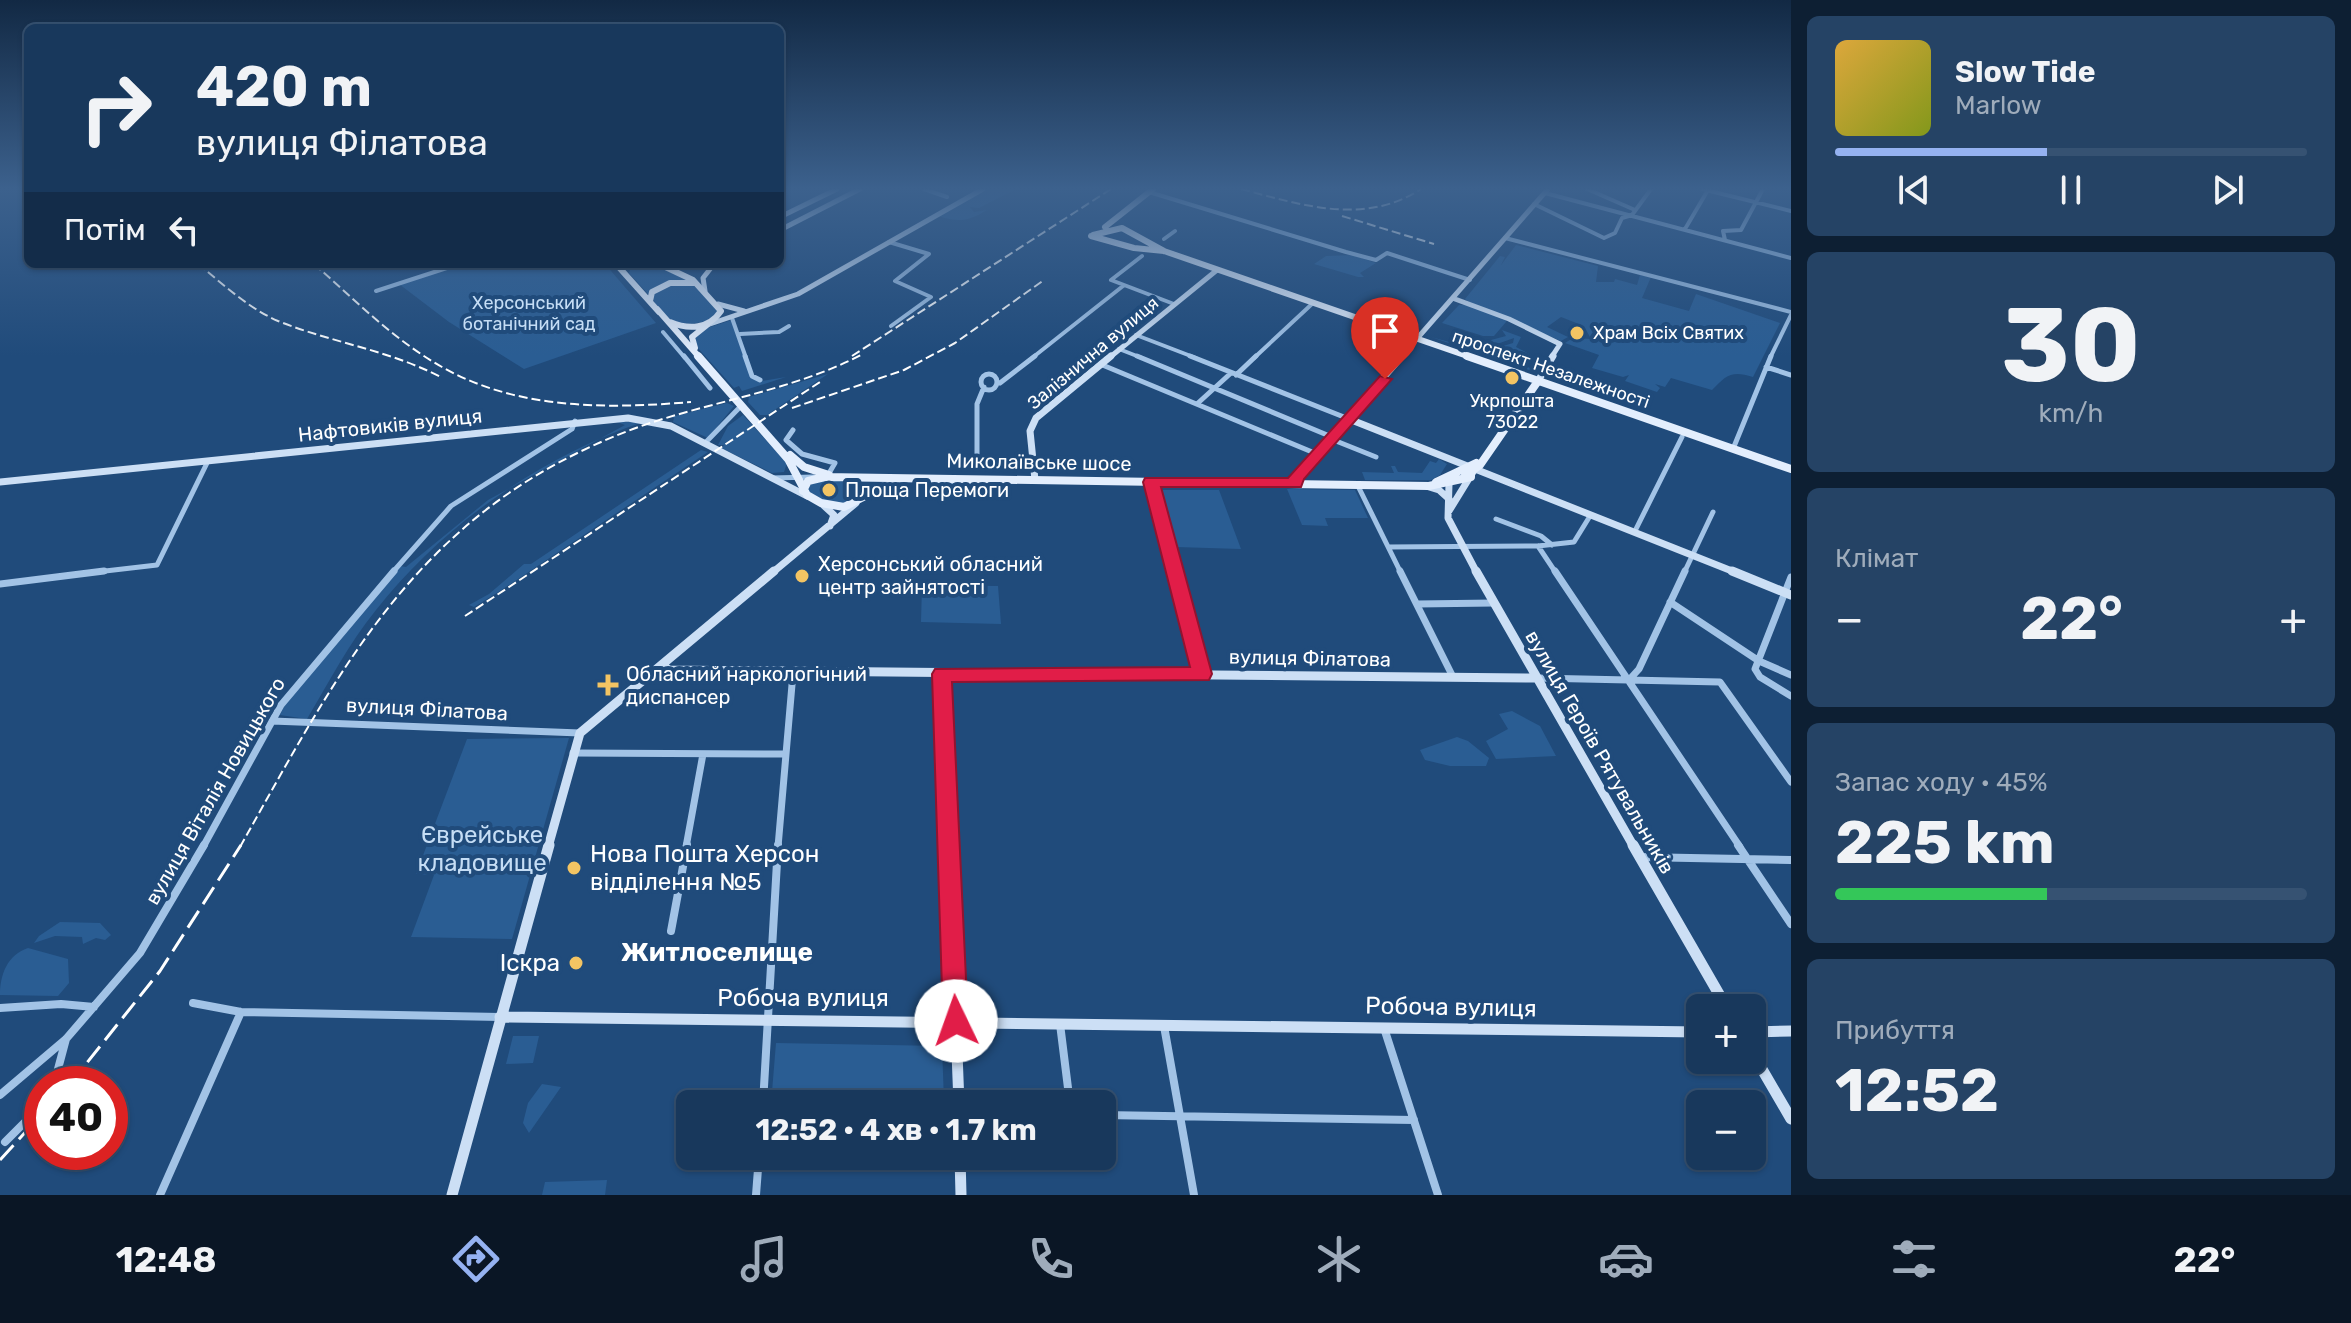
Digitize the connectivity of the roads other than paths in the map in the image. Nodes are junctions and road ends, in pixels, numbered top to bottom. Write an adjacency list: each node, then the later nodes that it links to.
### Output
1 (884, 245): 28 (street)
2 (898, 245): 34 (street)
3 (1127, 245): 10 (main road)
4 (1150, 245): 10 (main road)
5 (1155, 245): 17 (main road, проспект Незалежності)
6 (1323, 245): 19 (street)
7 (1499, 245): 19 (street)
8 (1530, 245): 30 (street)
9 (1742, 245): 11 (street)
10 (1139, 251): 20 (street)
11 (1791, 258)
12 (447, 268): 22 (street)
13 (620, 268): 18 (main road)
14 (627, 268): 18 (main road)
15 (666, 268): 21 (main road)
16 (711, 268): 21 (street)
17 (1217, 270): 25 (main road, проспект Незалежності); 27 (street, Залізнична вулиця)
18 (624, 273): 24 (main road)
19 (1470, 280): 23 (street)
20 (1123, 286): 27 (street); 46 (street)
21 (702, 288): 24 (main road); 26 (main road)
22 (376, 291)
23 (1455, 299): 38 (street); 45 (street)
24 (650, 301): 29 (main road)
25 (1313, 303): 38 (main road, проспект Незалежності); 42 (street)
26 (718, 304): 28 (street); 32 (main road)
27 (1174, 304): 37 (street, Залізнична вулиця)
28 (764, 307): 31 (street)
29 (657, 309): 32 (main road); 51 (main road)
30 (1791, 314): 41 (street)
31 (732, 318): 32 (street); 36 (street)
32 (707, 325): 68 (main road)
33 (789, 326): 36 (street)
34 (891, 326)
35 (663, 332): 48 (street)
36 (740, 334): 44 (street)
37 (1136, 335): 39 (street, Залізнична вулиця); 42 (street)
38 (1420, 340): 45 (main road, проспект Незалежності); 52 (street)
39 (1119, 349): 40 (street, Залізнична вулиця); 49 (street)
40 (1100, 364): 50 (street); 73 (street, Залізнична вулиця)
41 (1766, 367): 43 (street); 58 (street)
42 (1234, 374): 49 (street); 52 (street)
43 (1791, 375)
44 (760, 380)
45 (1538, 381): 58 (main road, проспект Незалежності); 66 (main road)
46 (1000, 383): 47 (street); 47 (street)
47 (984, 387): 63 (street)
48 (710, 388)
49 (1214, 388): 50 (street); 56 (street)
50 (1198, 403): 59 (street)
51 (741, 406): 57 (street); 64 (main road)
52 (1349, 419): 56 (street); 61 (street)
53 (575, 421): 57 (street, Нафтовиків вулиця); 62 (street, Нафтовиків вулиця); 112 (street, вулиця Віталія Новицького)
54 (793, 430): 68 (street)
55 (1682, 437): 90 (street)
56 (1332, 438): 59 (street); 60 (street)
57 (706, 442): 67 (street, Нафтовиків вулиця)
58 (1733, 449): 65 (main road, проспект Незалежності)
59 (1317, 454): 77 (street)
60 (1376, 457)
61 (1442, 457): 66 (street); 74 (street)
62 (208, 461): 75 (street, Нафтовиків вулиця); 97 (street)
63 (977, 462)
64 (791, 464): 67 (street); 69 (main road)
65 (1791, 469)
66 (1478, 470): 74 (main road, Миколаївське шосе); 84 (street, вулиця Героїв Рятувальників); 87 (street)
67 (774, 476): 69 (street, Нафтовиків вулиця); 82 (street, Нафтовиків вулиця)
68 (827, 476): 69 (street, Нафтовиків вулиця); 70 (main road, Миколаївське шосе); 81 (main road)
69 (796, 477): 81 (main road)
70 (859, 478): 71 (main road, Миколаївське шосе); 83 (main road)
71 (909, 479): 72 (main road, Миколаївське шосе); 83 (main road, Миколаївське шосе)
72 (927, 479): 73 (main road, Миколаївське шосе); 80 (street)
73 (1035, 480): 76 (main road, Миколаївське шосе)
74 (1450, 480): 79 (main road, Миколаївське шосе); 84 (street)
75 (0, 482)
76 (1151, 482): 77 (main road, Миколаївське шосе); 106 (street)
77 (1296, 483): 78 (main road, Миколаївське шосе)
78 (1357, 484): 79 (main road, Миколаївське шосе); 93 (street)
79 (1409, 484): 84 (street)
80 (984, 487)
81 (803, 491): 82 (main road)
82 (811, 498): 85 (main road)
83 (858, 500): 85 (main road); 89 (street)
84 (1453, 500): 94 (street, вулиця Героїв Рятувальників)
85 (821, 503): 89 (street)
86 (1713, 512): 95 (street)
87 (1590, 516): 91 (street); 95 (street)
88 (1496, 519): 91 (street)
89 (830, 527): 103 (street)
90 (1636, 529)
91 (1552, 545): 92 (street)
92 (1538, 546): 94 (street); 110 (street)
93 (1388, 547): 94 (street); 101 (street)
94 (1462, 548): 100 (street, вулиця Героїв Рятувальників)
95 (1692, 556): 98 (street); 99 (street)
96 (1791, 577): 98 (street)
97 (0, 584)
98 (1788, 594): 102 (street)
99 (1670, 602): 102 (street); 110 (street)
100 (1494, 603): 101 (street); 109 (street, вулиця Героїв Рятувальників)
101 (1417, 604): 108 (street)
102 (1759, 661): 107 (street); 111 (street)
103 (662, 666): 104 (street, вулиця Філатова); 113 (street)
104 (793, 673): 105 (street, вулиця Філатова); 116 (street)
105 (942, 674): 106 (street, вулиця Філатова); 130 (street)
106 (1202, 674): 108 (street, вулиця Філатова)
107 (1791, 675)
108 (1453, 677): 109 (street, вулиця Філатова)
109 (1537, 678): 110 (street, вулиця Філатова); 118 (street, вулиця Героїв Рятувальників)
110 (1629, 680): 117 (street, вулиця Філатова); 119 (street)
111 (1791, 696)
112 (272, 721): 113 (street, вулиця Філатова); 125 (street, вулиця Віталія Новицького)
113 (580, 733): 114 (street)
114 (573, 753): 115 (street); 128 (street)
115 (703, 754): 116 (street); 122 (street)
116 (784, 754): 129 (street)
117 (1791, 782)
118 (1639, 857): 119 (street); 123 (street, вулиця Героїв Рятувальників)
119 (1748, 859): 120 (street); 121 (street)
120 (1791, 860)
121 (1791, 924)
122 (671, 931)
123 (1719, 994)
124 (193, 1003): 127 (street, Робоча вулиця)
125 (94, 1007): 126 (street); 137 (street, вулиця Віталія Новицького)
126 (0, 1008)
127 (241, 1012): 128 (street, Робоча вулиця); 152 (street)
128 (500, 1017): 129 (street, Робоча вулиця); 153 (street)
129 (769, 1020): 130 (street, Робоча вулиця); 140 (street)
130 (956, 1021): 131 (street, Робоча вулиця); 141 (street)
131 (1060, 1024): 132 (street, Робоча вулиця); 142 (street)
132 (1164, 1026): 133 (street, Робоча вулиця); 145 (street)
133 (1384, 1028): 135 (street, Робоча вулиця); 147 (street)
134 (1791, 1031): 136 (street)
135 (1686, 1032)
136 (1766, 1032)
137 (66, 1039): 138 (street); 143 (street, вулиця Віталія Новицького)
138 (59, 1066)
139 (1765, 1074): 146 (street)
140 (764, 1090)
141 (958, 1090)
142 (1068, 1090)
143 (0, 1095)
144 (1116, 1115): 145 (street)
145 (1179, 1116): 147 (street); 156 (street)
146 (1791, 1119)
147 (1414, 1120): 157 (street)
148 (24, 1123): 149 (street)
149 (5, 1142)
150 (758, 1170): 154 (street)
151 (960, 1170): 155 (street)
152 (160, 1195)
153 (452, 1195)
154 (756, 1195)
155 (961, 1195)
156 (1194, 1195)
157 (1438, 1195)

